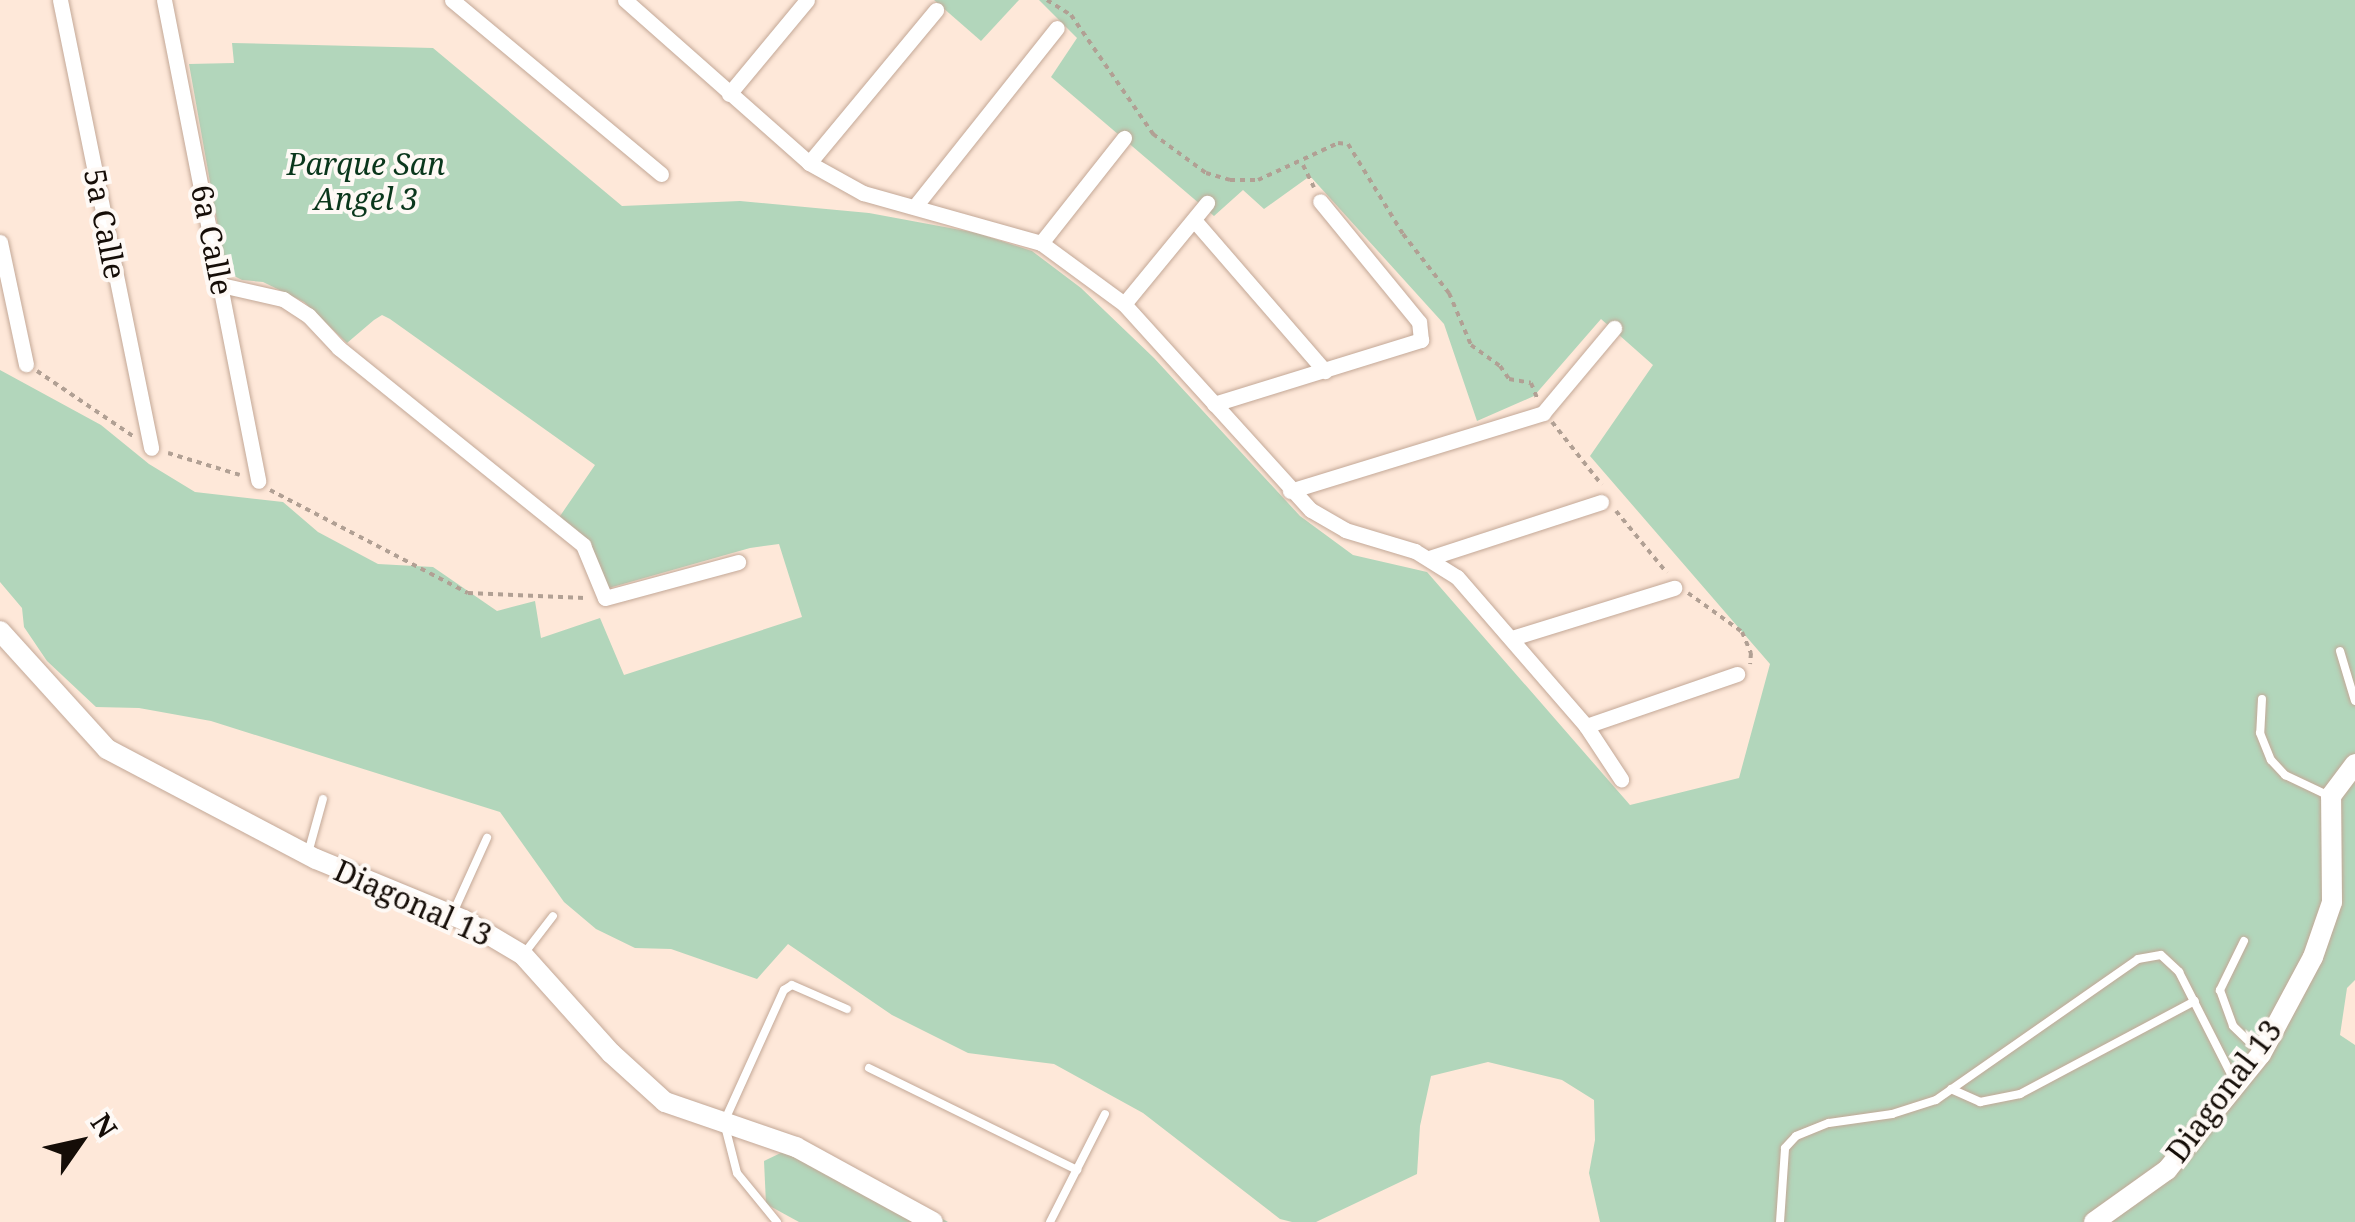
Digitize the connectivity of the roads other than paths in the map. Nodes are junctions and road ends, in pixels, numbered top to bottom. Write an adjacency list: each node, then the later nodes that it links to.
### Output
1 (60, 0): 24 (street, 5a Calle)
2 (164, 0): 18 (street, 6a Calle)
3 (452, 0): 11 (street)
4 (625, 0): 8 (street)
5 (807, 0): 8 (street)
6 (936, 10): 10 (street)
7 (1057, 28): 14 (street)
8 (729, 94): 10 (street)
9 (1124, 138): 17 (street)
10 (810, 163): 14 (street)
11 (661, 174)
12 (1320, 202): 22 (street)
13 (1207, 203): 15 (street)
14 (916, 206): 17 (street)
15 (1194, 220): 19 (street); 22 (street)
16 (0, 242): 21 (street)
17 (1041, 243): 19 (street)
18 (221, 284): 25 (street, 6a Calle); 29 (street)
19 (1124, 304): 23 (street)
20 (1614, 328): 26 (street)
21 (26, 364)
22 (1325, 371): 23 (street)
23 (1214, 404): 26 (street)
24 (150, 448)
25 (258, 481)
26 (1290, 491): 28 (street)
27 (1601, 502): 28 (street)
28 (1429, 558): 32 (street)
29 (738, 562)
30 (1674, 588): 32 (street)
31 (0, 631): 43 (street, Diagonal 13)
32 (1512, 638): 37 (street)
33 (2340, 651): 36 (lane)
34 (1737, 674): 37 (street)
35 (2262, 699): 40 (lane)
36 (2355, 701)
37 (1586, 726): 39 (street)
38 (2355, 764): 40 (street)
39 (1621, 779)
40 (2331, 796): 50 (street, Diagonal 13)
41 (323, 799): 43 (lane)
42 (488, 838): 44 (lane)
43 (307, 855): 44 (street, Diagonal 13)
44 (452, 915): 47 (street, Diagonal 13)
45 (553, 916): 47 (lane)
46 (2244, 941): 50 (lane)
47 (523, 955): 55 (street, Diagonal 13)
48 (2195, 1001): 52 (lane); 53 (lane); 53 (lane)
49 (848, 1009): 55 (lane)
50 (2261, 1054): 52 (street, Diagonal 13)
51 (869, 1068): 56 (lane)
52 (2236, 1084): 61 (street, Diagonal 13)
53 (1951, 1089): 60 (lane)
54 (1105, 1114): 56 (lane)
55 (724, 1122): 57 (lane); 58 (street, Diagonal 13)
56 (1077, 1170): 59 (lane)
57 (778, 1222)
58 (933, 1222)
59 (1050, 1222)
60 (1780, 1222)
61 (2094, 1222)

